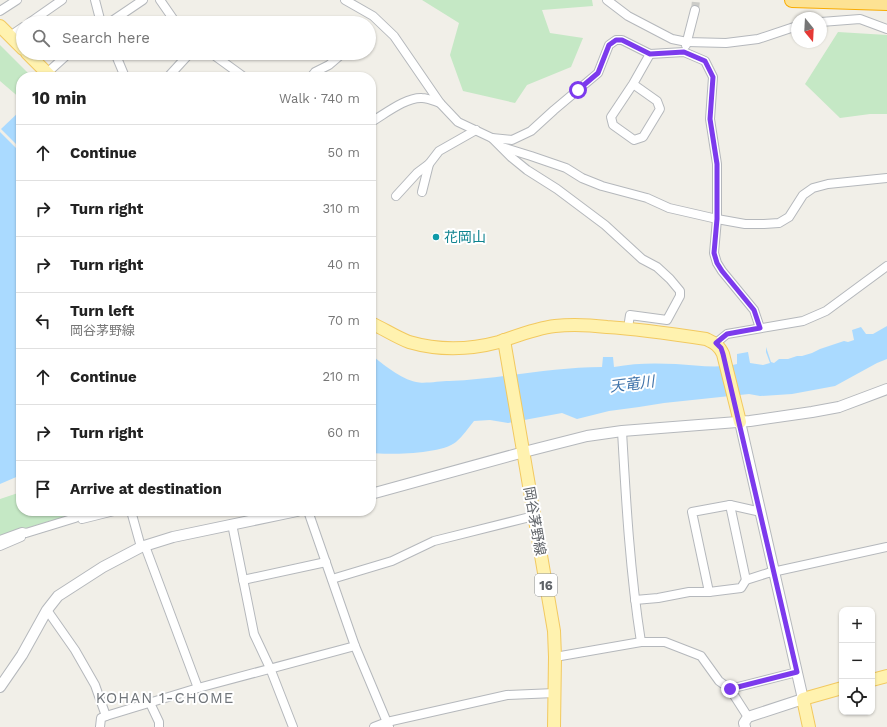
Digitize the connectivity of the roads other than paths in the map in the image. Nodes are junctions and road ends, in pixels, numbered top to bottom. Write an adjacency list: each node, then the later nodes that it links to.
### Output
1 (17, 0): 11 (street)
2 (62, 0): 12 (street)
3 (95, 0): 13 (street)
4 (143, 0): 14 (street)
5 (160, 0): 15 (street)
6 (345, 0): 16 (street)
7 (607, 0): 25 (street)
8 (792, 0): 9 (highway)
9 (887, 3)
10 (695, 10): 25 (street)
11 (0, 11)
12 (39, 16)
13 (99, 16)
14 (119, 16)
15 (171, 16)
16 (366, 16)
17 (827, 22): 21 (street)
18 (376, 23): 41 (street)
19 (0, 26): 23 (main road)
20 (791, 28): 25 (street)
21 (887, 29)
22 (16, 32): 23 (street)
23 (10, 36): 24 (main road)
24 (16, 42)
25 (687, 42): 26 (street)
26 (684, 52): 27 (street); 50 (street)
27 (650, 54): 40 (street); 44 (street)
28 (34, 60): 34 (main road)
29 (63, 60): 35 (street)
30 (118, 60): 36 (street)
31 (184, 60): 37 (street)
32 (221, 60): 38 (street)
33 (336, 60): 39 (street)
34 (46, 72)
35 (52, 72)
36 (123, 72)
37 (173, 72)
38 (237, 72)
39 (315, 72)
40 (633, 84): 40 (street)
41 (440, 103): 42 (street); 43 (street)
42 (376, 119)
43 (476, 130): 44 (street); 46 (street)
44 (492, 138): 45 (street)
45 (500, 146): 50 (street); 53 (street)
46 (429, 164): 48 (street); 49 (street)
47 (887, 178): 50 (street)
48 (422, 192)
49 (396, 196)
50 (717, 219): 54 (street)
51 (887, 266): 54 (street)
52 (376, 326): 55 (main road)
53 (628, 328): 55 (main road); 56 (main road)
54 (760, 328): 56 (street)
55 (505, 345): 60 (main road, 岡谷茅野線 / 16)
56 (718, 346): 58 (main road)
57 (887, 389): 58 (street)
58 (739, 419): 59 (street); 63 (street)
59 (622, 431): 60 (street); 83 (street)
60 (523, 448): 61 (street); 69 (main road, 岡谷茅野線 / 16)
61 (376, 493)
62 (730, 505): 63 (street); 81 (street); 82 (street)
63 (761, 512): 78 (street)
64 (78, 516): 70 (street)
65 (93, 516): 70 (street)
66 (133, 516): 75 (street)
67 (272, 516): 71 (street)
68 (310, 516): 77 (street)
69 (534, 516): 79 (street); 87 (main road, 岡谷茅野線 / 16)
70 (75, 518): 72 (street)
71 (232, 524): 75 (street); 80 (street)
72 (26, 533): 73 (street); 74 (street)
73 (0, 540)
74 (0, 546)
75 (143, 546): 84 (street); 93 (street)
76 (887, 548): 78 (street)
77 (326, 562): 79 (street); 80 (street)
78 (775, 572): 81 (street); 89 (street)
79 (332, 578): 86 (street)
80 (243, 580): 88 (street)
81 (746, 580): 82 (street)
82 (709, 592): 83 (street)
83 (635, 600): 85 (street)
84 (46, 610): 92 (street); 99 (street)
85 (641, 642): 87 (street); 94 (street)
86 (355, 646): 88 (street); 101 (street)
87 (555, 657): 96 (main road, 岡谷茅野線 / 16)
88 (270, 668): 93 (street); 105 (street)
89 (797, 672): 94 (street); 97 (street)
90 (887, 676): 91 (main road)
91 (875, 679)
92 (0, 687)
93 (198, 688): 98 (street)
94 (730, 689): 100 (street)
95 (839, 689): 97 (main road)
96 (555, 693): 101 (street); 107 (main road, 岡谷茅野線 / 16)
97 (803, 699): 100 (street); 108 (main road)
98 (150, 703): 99 (street); 104 (street)
99 (103, 717): 102 (street); 103 (street)
100 (746, 722)
101 (388, 724): 106 (street)
102 (93, 727)
103 (100, 727)
104 (159, 727)
105 (293, 727)
106 (374, 727)
107 (554, 727)
108 (809, 727)

